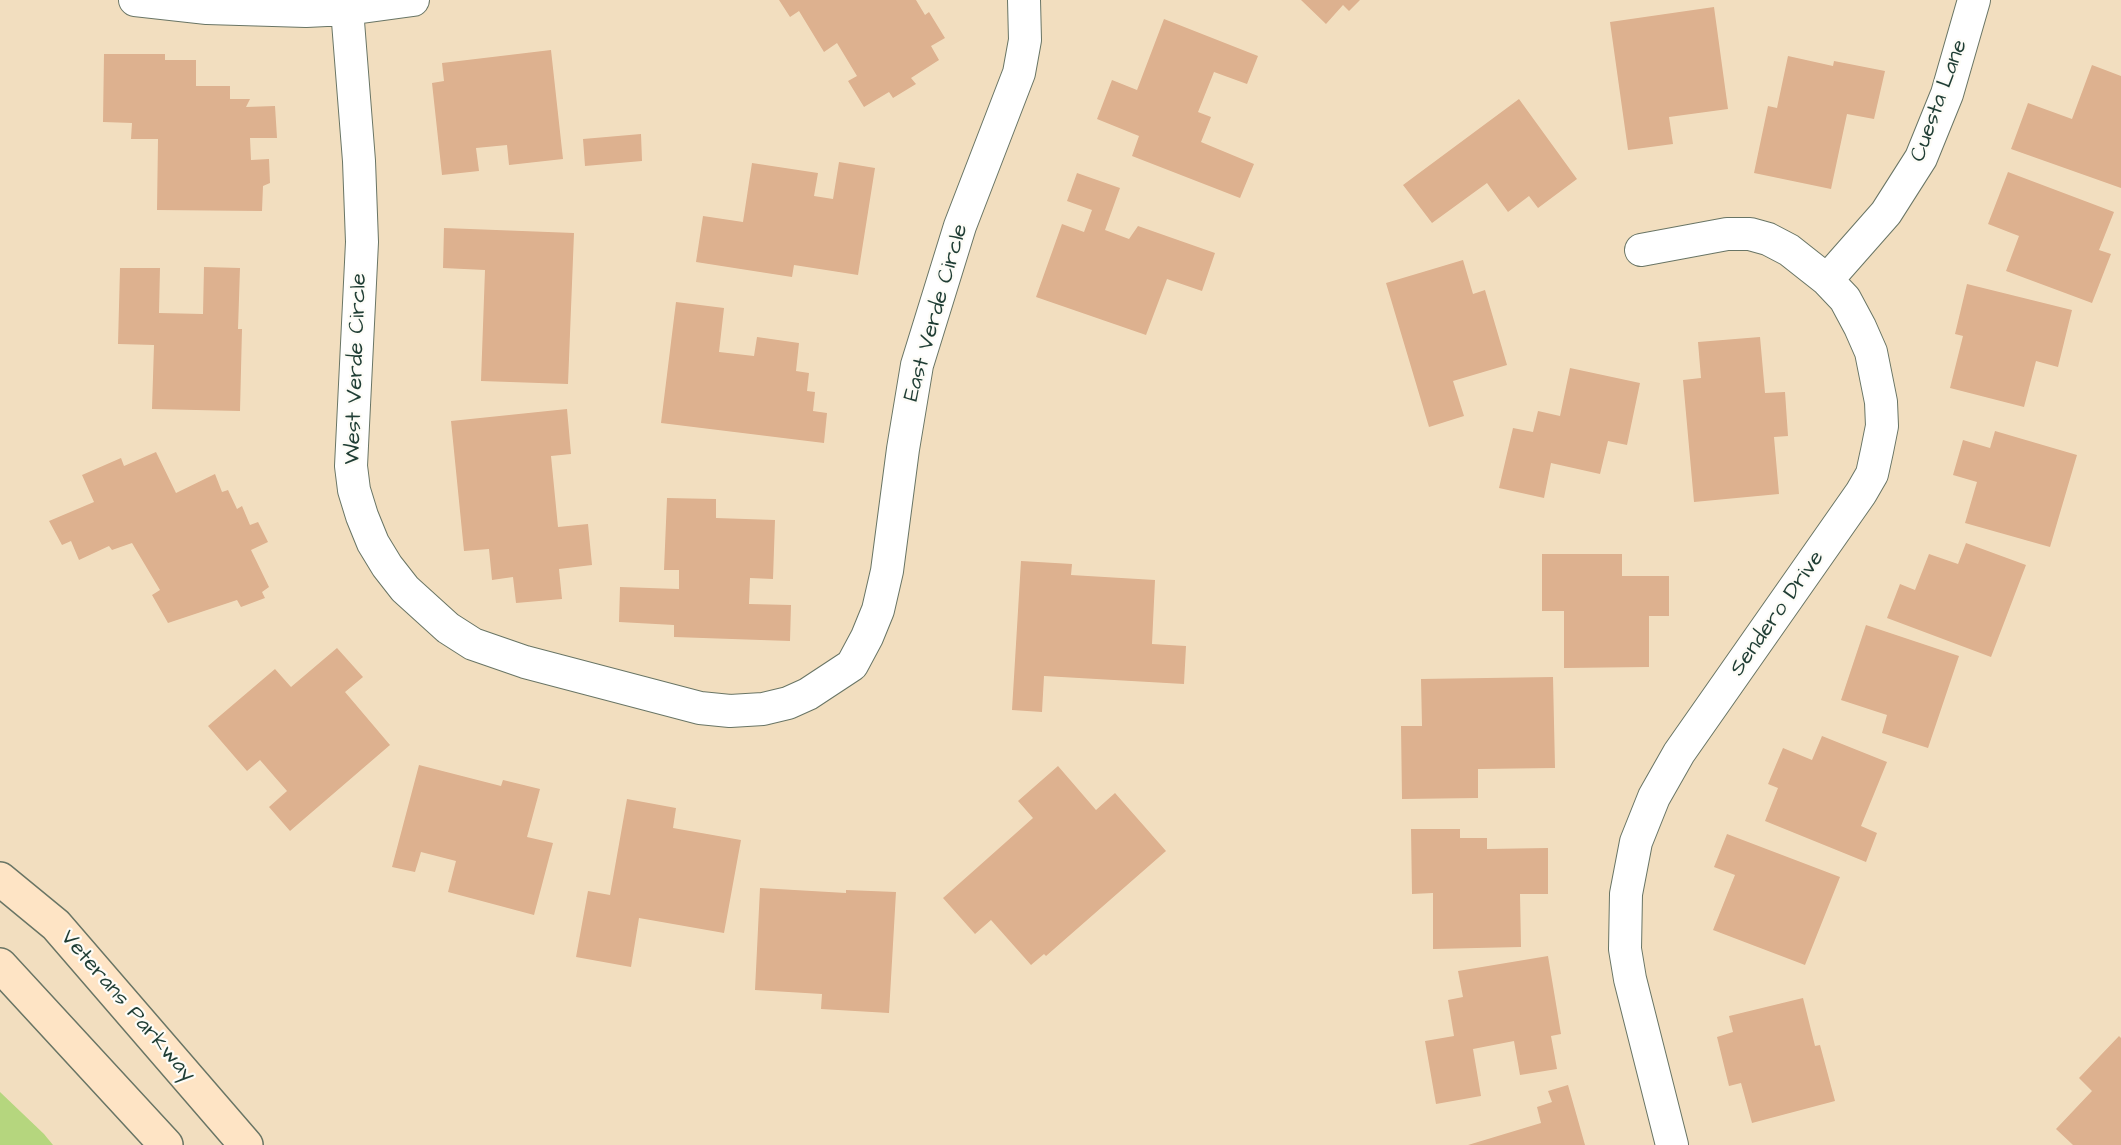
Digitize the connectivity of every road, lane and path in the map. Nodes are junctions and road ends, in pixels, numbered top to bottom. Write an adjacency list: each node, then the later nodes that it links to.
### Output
1 (135, 0): 5 (street)
2 (413, 0): 5 (street)
3 (1024, 0): 8 (street, East Verde Circle)
4 (1974, 0): 7 (street, Cuesta Lane)
5 (347, 9): 8 (street, West Verde Circle)
6 (1641, 250): 7 (street, Sendero Drive)
7 (1827, 280): 13 (street, Sendero Drive)
8 (852, 664)
9 (0, 879): 12 (street, Veterans Parkway)
10 (0, 965): 11 (street)
11 (166, 1145)
12 (246, 1145)
13 (1672, 1145)

